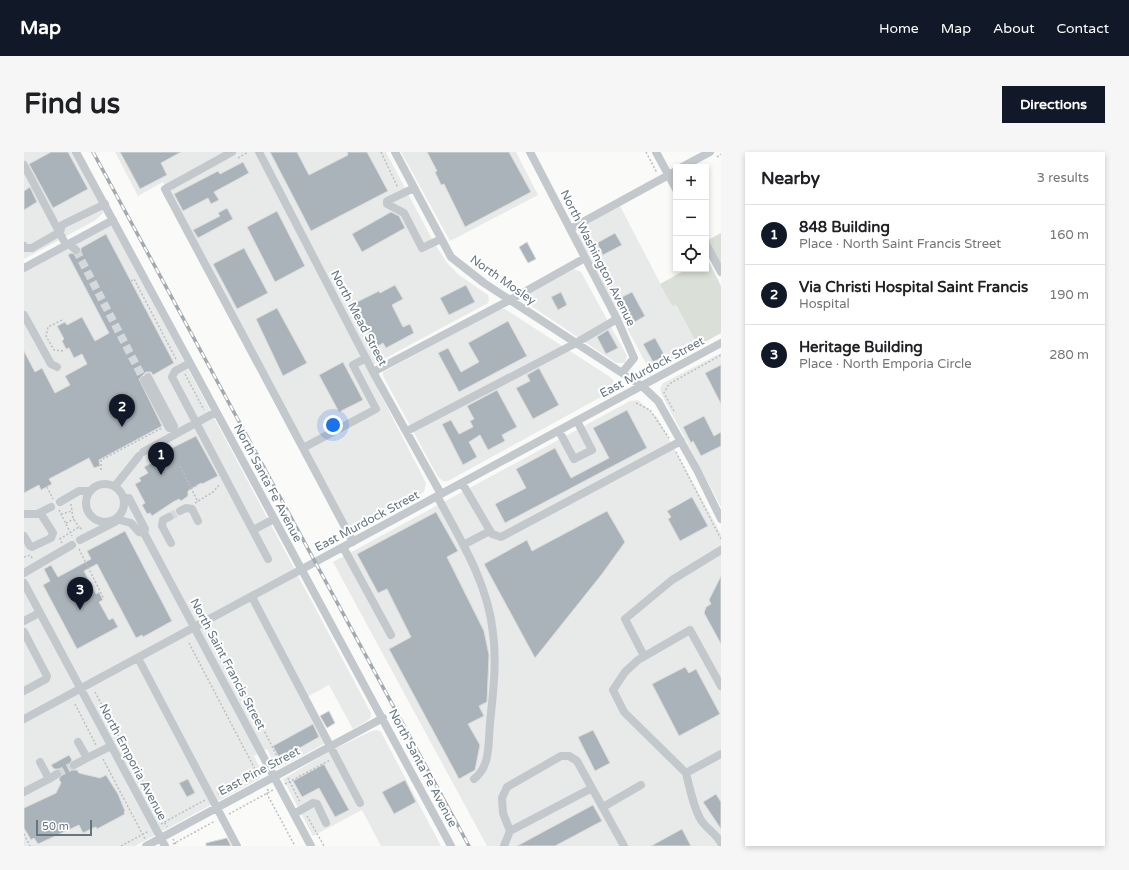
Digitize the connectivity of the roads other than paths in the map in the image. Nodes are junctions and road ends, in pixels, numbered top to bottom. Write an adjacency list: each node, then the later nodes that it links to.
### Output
1 (76, 152): 12 (street, North Santa Fe Avenue)
2 (232, 152): 43 (street)
3 (259, 152): 29 (street, North Mead Street)
4 (395, 152): 11 (street, North Mosley)
5 (530, 152): 14 (street, North Washington Avenue)
6 (656, 152): 10 (street)
7 (710, 152): 8 (street)
8 (688, 164)
9 (24, 165): 15 (street)
10 (672, 173): 14 (street)
11 (414, 188): 17 (street, North Mosley); 17 (street)
12 (104, 204): 13 (street, North Santa Fe Avenue); 15 (street)
13 (113, 220): 16 (street); 30 (street, North Santa Fe Avenue)
14 (570, 229): 21 (street, North Washington Avenue)
15 (60, 232): 18 (street); 19 (street)
16 (78, 239): 18 (street); 18 (street)
17 (441, 239): 24 (street, North Mosley)
18 (68, 244): 22 (street)
19 (28, 247)
20 (709, 250): 23 (street)
21 (585, 258): 24 (street); 26 (street, North Washington Avenue)
22 (24, 268)
23 (721, 272)
24 (510, 300): 27 (street, North Mosley); 32 (street)
25 (24, 315): 31 (street)
26 (617, 319): 27 (street); 33 (street, North Washington Avenue)
27 (576, 343): 33 (street, North Mosley); 40 (street)
28 (721, 343): 35 (street, East Murdock Street)
29 (366, 358): 32 (street, North Mead Street); 43 (street)
30 (190, 363): 36 (street, North Santa Fe Avenue); 38 (street)
31 (57, 367)
32 (373, 372): 40 (street, North Mead Street)
33 (622, 374): 35 (street, North Mosley)
34 (146, 379): 39 (street)
35 (642, 386): 37 (street, East Murdock Street); 42 (street)
36 (216, 412): 38 (street); 55 (street, North Santa Fe Avenue)
37 (577, 421): 41 (street, East Murdock Street); 41 (street)
38 (197, 422): 39 (street); 59 (street)
39 (172, 429): 45 (street)
40 (407, 431): 47 (street, North Mead Street)
41 (559, 431): 44 (street, East Murdock Street)
42 (681, 441): 56 (street); 60 (street)
43 (303, 448): 64 (street)
44 (462, 483): 47 (street, East Murdock Street); 60 (street)
45 (115, 486): 46 (street); 48 (street)
46 (90, 492): 49 (street); 57 (street)
47 (439, 495): 64 (street, East Murdock Street); 67 (street, North Mead Street)
48 (124, 498): 57 (street); 61 (street, North Saint Francis Street)
49 (60, 502)
50 (50, 507): 52 (street)
51 (180, 511): 58 (street)
52 (39, 513): 53 (street); 62 (street)
53 (24, 514)
54 (169, 517): 65 (street)
55 (274, 519): 59 (street); 71 (street, North Santa Fe Avenue)
56 (721, 519)
57 (117, 520): 61 (street); 63 (street)
58 (198, 520)
59 (253, 530): 70 (street)
60 (490, 531): 67 (street)
61 (144, 533): 77 (street, North Saint Francis Street)
62 (24, 536)
63 (80, 540)
64 (353, 542): 68 (street, East Murdock Street)
65 (171, 543)
66 (72, 545): 72 (street)
67 (463, 545): 96 (street, North Mead Street)
68 (343, 547): 71 (street, East Murdock Street); 79 (street)
69 (721, 550): 80 (street)
70 (268, 559)
71 (301, 570): 74 (street, East Murdock Street); 86 (street, North Santa Fe Avenue)
72 (24, 573)
73 (24, 584): 75 (street, North Emporia Avenue)
74 (252, 596): 77 (street, East Murdock Street); 89 (street)
75 (39, 613): 76 (street); 83 (street, North Emporia Avenue)
76 (24, 621)
77 (195, 627): 81 (street, East Murdock Street); 95 (street, North Saint Francis Street)
78 (24, 632): 84 (street)
79 (391, 635)
80 (644, 656): 82 (street); 94 (street)
81 (138, 658): 83 (street, East Murdock Street); 102 (street)
82 (721, 686)
83 (81, 688): 85 (street, East Murdock Street); 88 (street, North Emporia Avenue)
84 (24, 691)
85 (25, 715)
86 (383, 718): 89 (street, East Pine Street); 112 (street, North Santa Fe Avenue)
87 (78, 742): 91 (street)
88 (111, 746): 91 (street); 106 (street, North Emporia Avenue)
89 (330, 746): 95 (street, East Pine Street); 100 (street)
90 (721, 754): 94 (street)
91 (87, 758): 93 (street)
92 (40, 762): 99 (street)
93 (74, 765)
94 (686, 773): 107 (street)
95 (274, 777): 102 (street, East Pine Street); 103 (street, North Saint Francis Street)
96 (474, 780)
97 (641, 786): 101 (street)
98 (592, 788): 101 (street); 105 (street); 105 (street)
99 (24, 792)
100 (360, 803)
101 (603, 807): 114 (street)
102 (217, 808): 106 (street, East Pine Street); 110 (street)
103 (294, 814): 104 (street); 111 (street, North Saint Francis Street)
104 (326, 823)
105 (510, 831): 113 (street)
106 (160, 838): 108 (street, East Pine Street); 109 (street, North Emporia Avenue)
107 (721, 842)
108 (147, 846)
109 (165, 846)
110 (237, 846)
111 (311, 846)
112 (451, 846)
113 (504, 846)
114 (624, 846)

